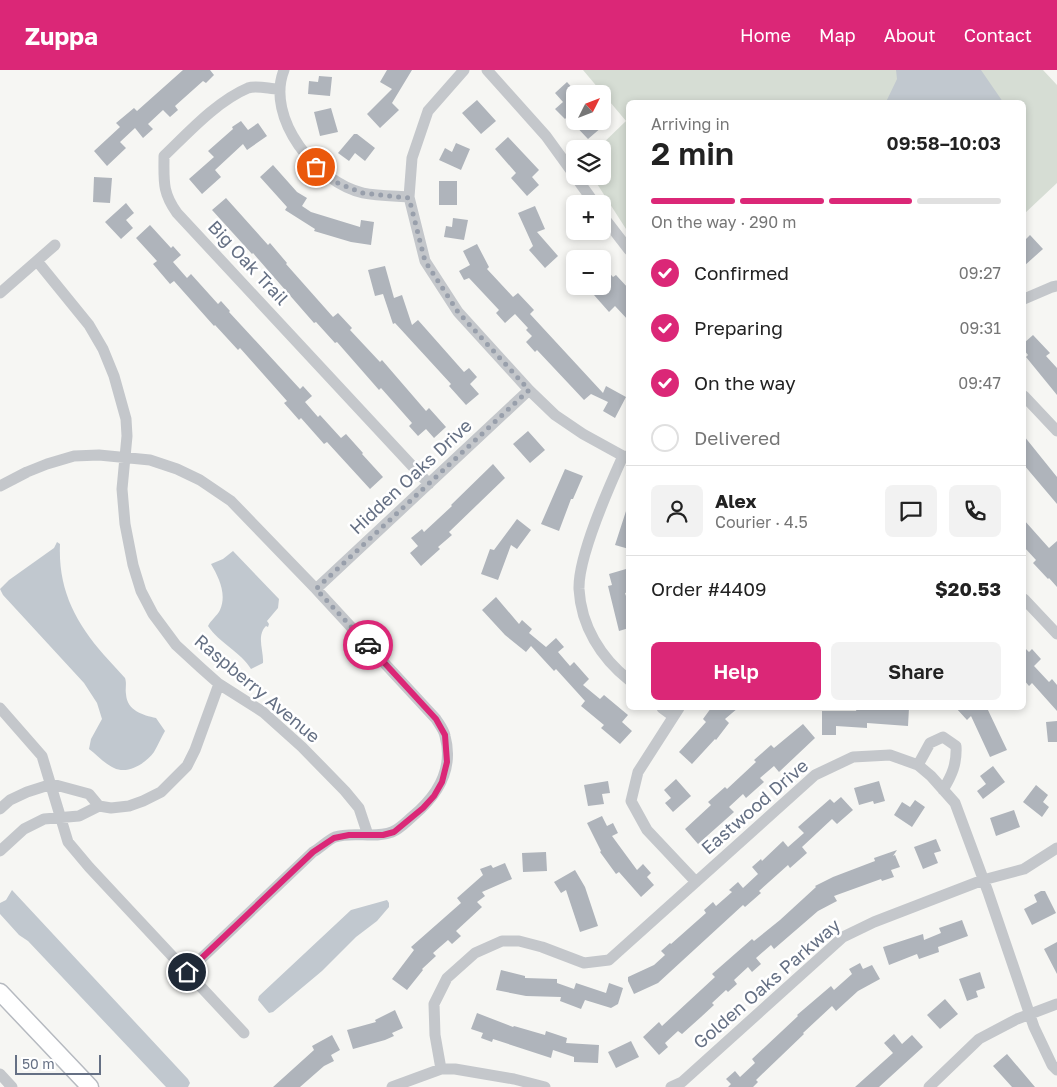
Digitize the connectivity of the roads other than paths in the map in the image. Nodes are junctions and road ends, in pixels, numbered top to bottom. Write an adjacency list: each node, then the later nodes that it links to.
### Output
1 (284, 70): 4 (street)
2 (464, 70): 6 (street)
3 (487, 70): 5 (street)
4 (278, 89): 6 (street); 19 (street, Big Oak Trail)
5 (566, 164)
6 (409, 198): 14 (street)
7 (611, 227): 9 (street)
8 (55, 245): 10 (street)
9 (626, 246)
10 (37, 261): 12 (street); 18 (street, Raspberry Avenue)
11 (1057, 286): 13 (street)
12 (0, 293)
13 (1026, 298)
14 (529, 390): 17 (street); 19 (street, Hidden Oaks Drive)
15 (1026, 398): 16 (street)
16 (1057, 431)
17 (626, 456): 24 (street)
18 (124, 457): 20 (street); 21 (street); 25 (street, Raspberry Avenue)
19 (429, 484): 21 (street, Hidden Oaks Drive)
20 (0, 486)
21 (316, 589): 34 (street)
22 (1026, 601): 23 (street)
23 (1057, 634)
24 (626, 678)
25 (219, 684): 31 (street); 34 (street, Raspberry Avenue)
26 (0, 708): 29 (street)
27 (676, 712): 38 (street)
28 (918, 765): 30 (street, Eastwood Drive); 30 (street); 38 (street, Eastwood Drive)
29 (52, 784): 31 (street); 32 (street); 33 (street)
30 (943, 790): 37 (street, Eastwood Drive)
31 (100, 806): 33 (street)
32 (0, 809)
33 (61, 819): 36 (street); 39 (street)
34 (368, 835): 39 (street)
35 (1057, 848): 37 (street, Golden Oaks Parkway)
36 (0, 851)
37 (983, 880): 42 (street, Eastwood Drive); 51 (street, Golden Oaks Parkway)
38 (696, 882): 44 (street, Eastwood Drive)
39 (187, 972): 43 (street)
40 (0, 992): 48 (main road)
41 (1057, 1004): 42 (street)
42 (1030, 1014): 45 (street, Eastwood Drive); 52 (street)
43 (244, 1032)
44 (441, 1069): 49 (street); 50 (street)
45 (1057, 1070)
46 (0, 1074): 47 (street)
47 (12, 1087)
48 (90, 1087)
49 (392, 1087)
50 (545, 1087)
51 (670, 1087)
52 (929, 1087)

